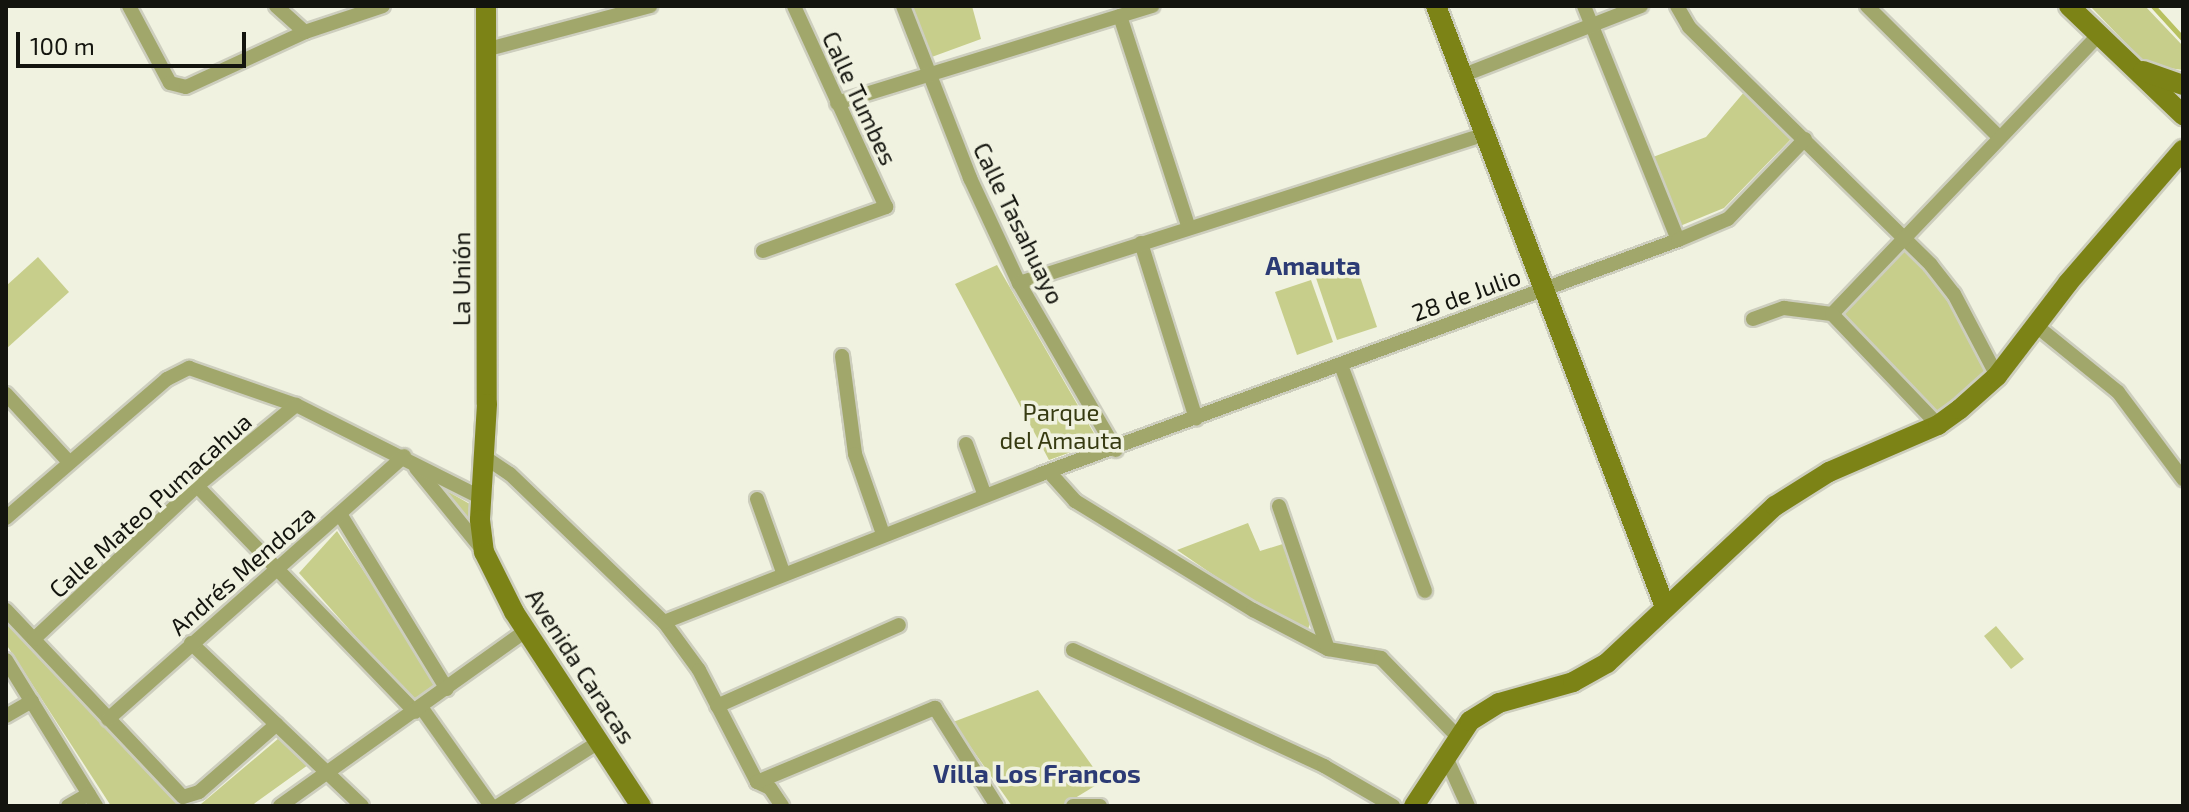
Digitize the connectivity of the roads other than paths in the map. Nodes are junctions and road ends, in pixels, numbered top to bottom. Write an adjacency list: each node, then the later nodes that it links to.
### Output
1 (129, 6): 17 (street)
2 (276, 6): 17 (street)
3 (383, 6): 17 (street)
4 (486, 6): 19 (main road, La Unión)
5 (650, 6): 19 (street)
6 (794, 6): 24 (street, Calle Tumbes)
7 (903, 6): 21 (street, Calle Tasahuayo)
8 (1152, 6): 15 (street)
9 (1436, 6): 22 (main road)
10 (1584, 6): 16 (street)
11 (1641, 6): 16 (street)
12 (1677, 6): 28 (street)
13 (1867, 6): 27 (street)
14 (2069, 6): 18 (main road)
15 (1120, 16): 21 (street); 30 (street)
16 (1592, 25): 22 (street); 32 (street)
17 (305, 32)
18 (2099, 35): 20 (main road); 27 (street)
19 (485, 50): 50 (main road, La Unión)
20 (2129, 63): 23 (main road); 25 (main road)
21 (928, 75): 24 (street); 35 (street, Calle Tasahuayo)
22 (1464, 75): 26 (main road)
23 (2183, 85)
24 (837, 103): 34 (street, Calle Tumbes)
25 (2183, 115)
26 (1485, 134): 30 (street); 36 (main road)
27 (1999, 137): 31 (street)
28 (1805, 139): 31 (street); 32 (street, 28 de Julio)
29 (2183, 150): 39 (main road)
30 (1189, 228): 33 (street)
31 (1905, 237): 37 (street); 42 (street)
32 (1678, 240): 36 (street, 28 de Julio)
33 (1141, 243): 35 (street); 45 (street)
34 (763, 251)
35 (1019, 283): 48 (street, Calle Tasahuayo)
36 (1545, 289): 41 (street, 28 de Julio); 66 (main road)
37 (1832, 314): 38 (street); 46 (street)
38 (1753, 319)
39 (2034, 324): 42 (main road); 53 (street)
40 (842, 356): 61 (street)
41 (1341, 365): 45 (street, 28 de Julio); 65 (street)
42 (1997, 376): 46 (main road)
43 (6, 394): 51 (street)
44 (296, 405): 49 (street); 51 (street); 54 (street, Calle Mateo Pumacahua)
45 (1196, 419): 48 (street, 28 de Julio)
46 (1938, 425): 66 (main road)
47 (966, 444): 55 (street)
48 (1116, 450): 52 (street, 28 de Julio)
49 (404, 456): 56 (street); 59 (street, Andrés Mendoza); 62 (street)
50 (483, 456): 56 (main road, La Unión); 68 (street)
51 (69, 462): 60 (street)
52 (1050, 473): 55 (street, 28 de Julio); 73 (street)
53 (2183, 479)
54 (197, 486): 63 (street); 71 (street, Calle Mateo Pumacahua)
55 (985, 496): 61 (street, 28 de Julio)
56 (480, 497): 62 (main road, La Unión)
57 (757, 499): 64 (street)
58 (1279, 506): 73 (street)
59 (340, 514): 63 (street, Andrés Mendoza); 76 (street)
60 (6, 518)
61 (883, 534): 64 (street, 28 de Julio)
62 (484, 552): 70 (main road, Avenida Caracas)
63 (276, 568): 72 (street, Andrés Mendoza); 79 (street)
64 (783, 572): 68 (street, 28 de Julio)
65 (1425, 591)
66 (1665, 607): 83 (main road)
67 (6, 610): 71 (street)
68 (664, 622): 78 (street)
69 (899, 625): 78 (street)
70 (525, 631): 76 (street); 84 (main road, Avenida Caracas)
71 (34, 639): 81 (street)
72 (191, 643): 81 (street, Andrés Mendoza); 82 (street)
73 (1328, 649): 83 (street)
74 (1073, 650): 99 (street)
75 (6, 660): 77 (street)
76 (447, 689): 79 (street)
77 (32, 701): 80 (street); 88 (street)
78 (717, 706): 87 (street)
79 (418, 710): 86 (street); 92 (street)
80 (6, 716)
81 (108, 719): 82 (street)
82 (277, 724): 86 (street)
83 (1456, 735): 85 (main road)
84 (599, 742): 93 (street); 94 (main road, Avenida Caracas)
85 (1445, 755): 100 (main road); 101 (street)
86 (330, 774): 90 (street); 91 (street)
87 (757, 782): 95 (street); 96 (street)
88 (93, 800): 89 (street)
89 (68, 806)
90 (280, 806)
91 (362, 806)
92 (491, 806)
93 (498, 806)
94 (641, 806)
95 (782, 806)
96 (997, 806)
97 (1073, 806): 98 (street)
98 (1100, 806)
99 (1393, 806)
100 (1414, 806)
101 (1468, 806)

